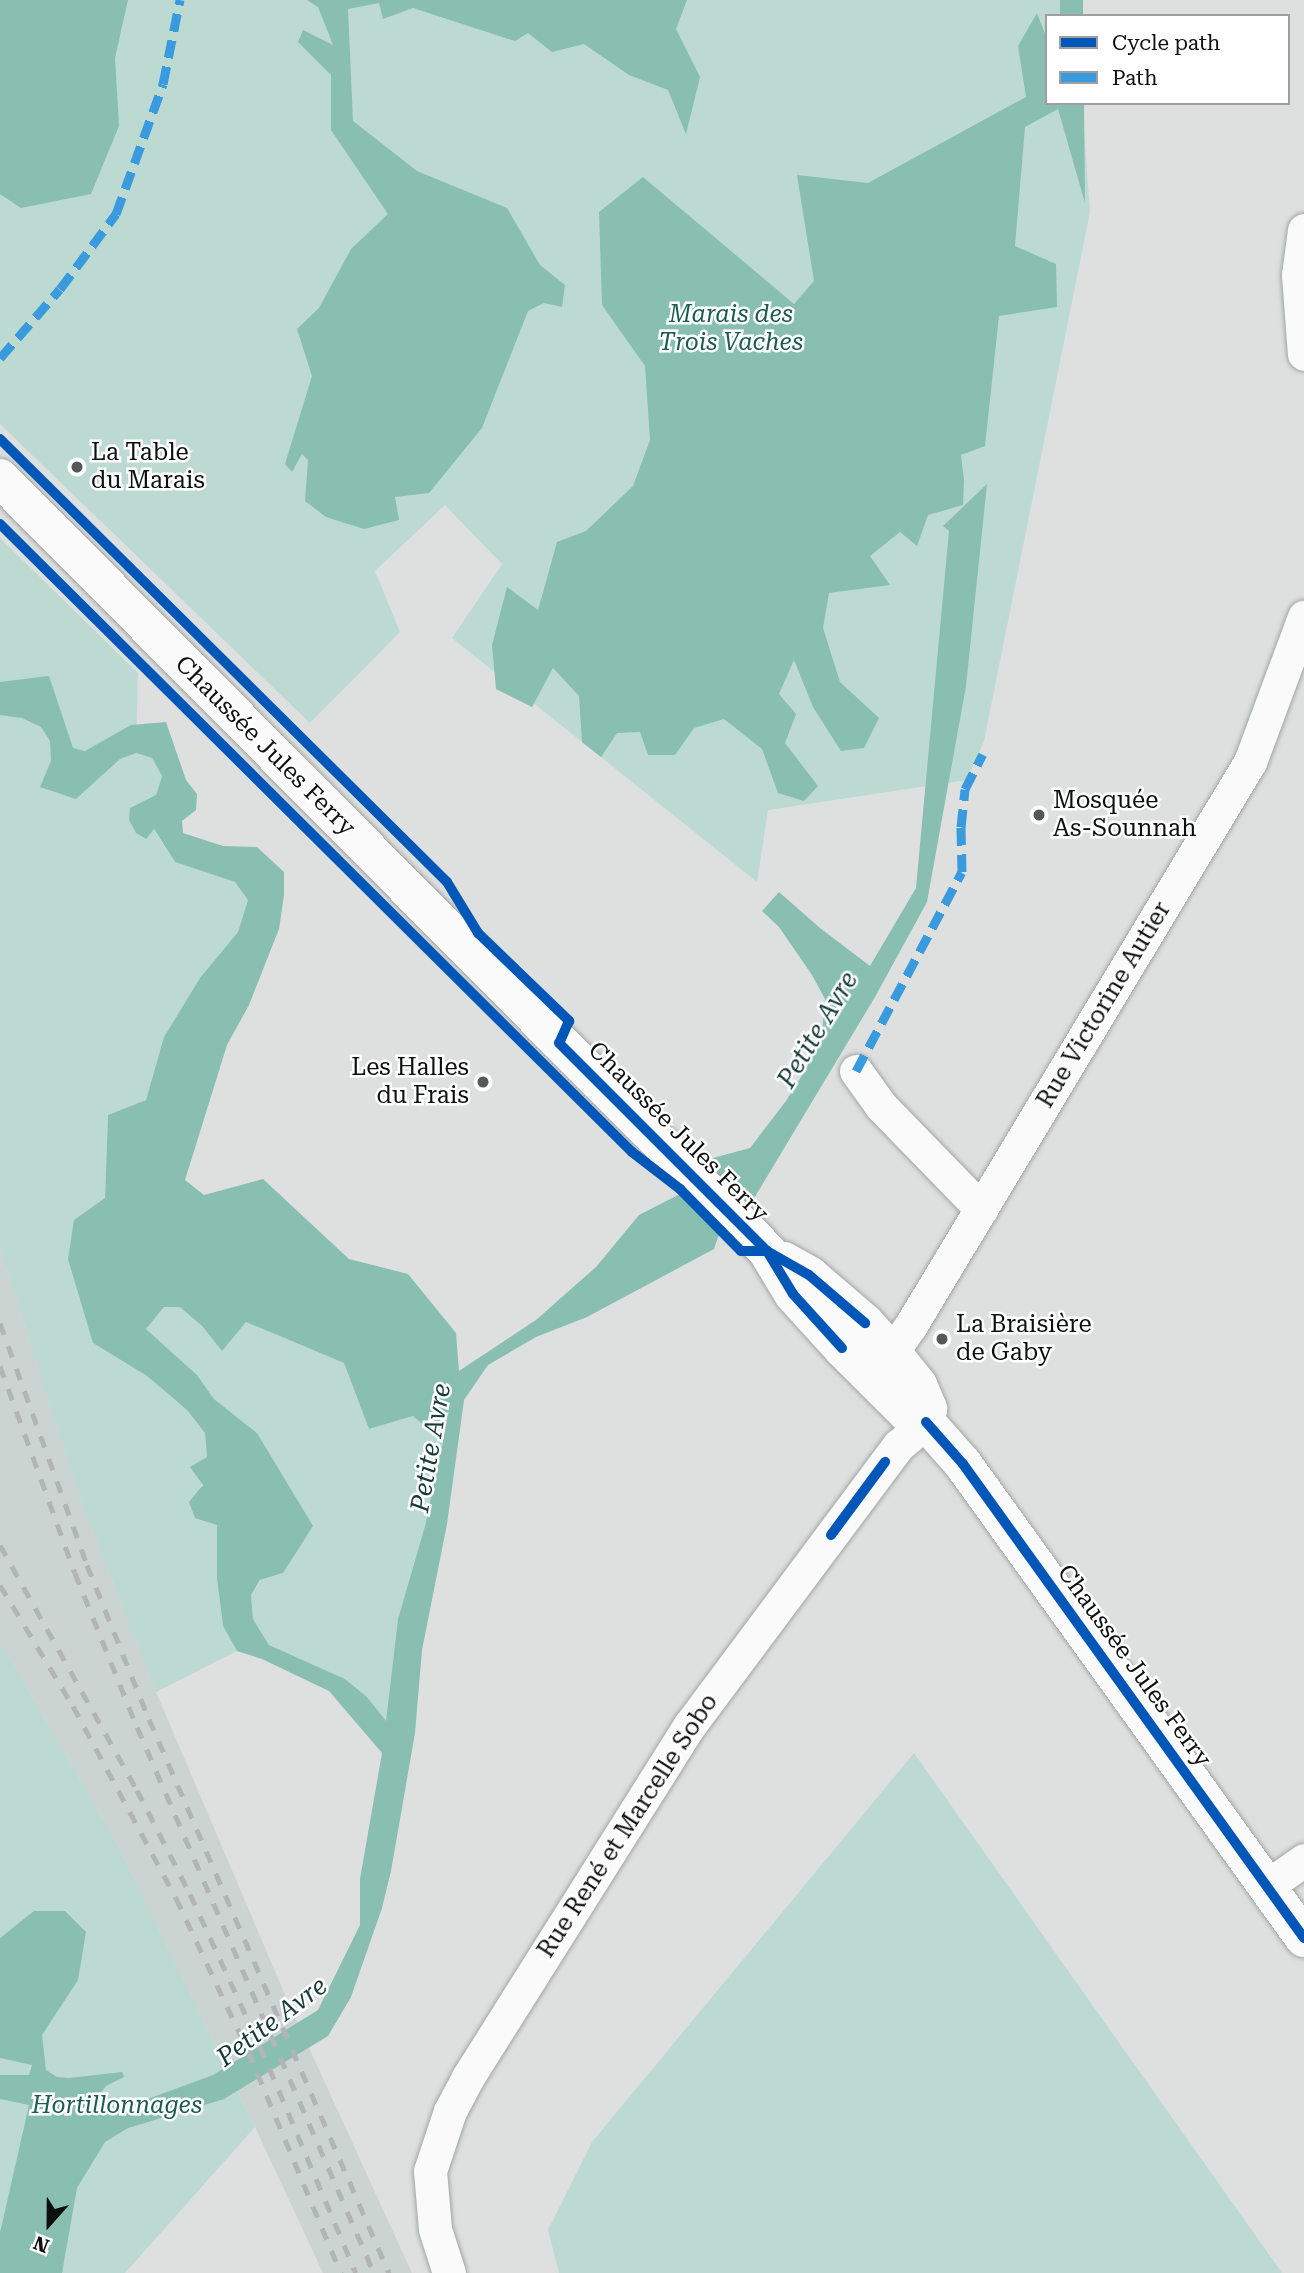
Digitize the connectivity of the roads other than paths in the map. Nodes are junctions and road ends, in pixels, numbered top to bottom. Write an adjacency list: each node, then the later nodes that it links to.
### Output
1 (1304, 230): 2 (street)
2 (1304, 348): 3 (street)
3 (1304, 354)
4 (0, 478): 8 (main road, Chaussée Jules Ferry)
5 (1304, 617): 7 (street, Rue Victorine Autier)
6 (856, 1071): 7 (street)
7 (981, 1209): 8 (street, Rue Victorine Autier)
8 (883, 1365): 9 (main road, Chaussée Jules Ferry)
9 (926, 1422): 11 (main road, Chaussée Jules Ferry); 13 (street, Rue René et Marcelle Sobo)
10 (1304, 1860): 11 (street)
11 (1267, 1886): 12 (main road, Chaussée Jules Ferry)
12 (1304, 1938)
13 (449, 2273)

